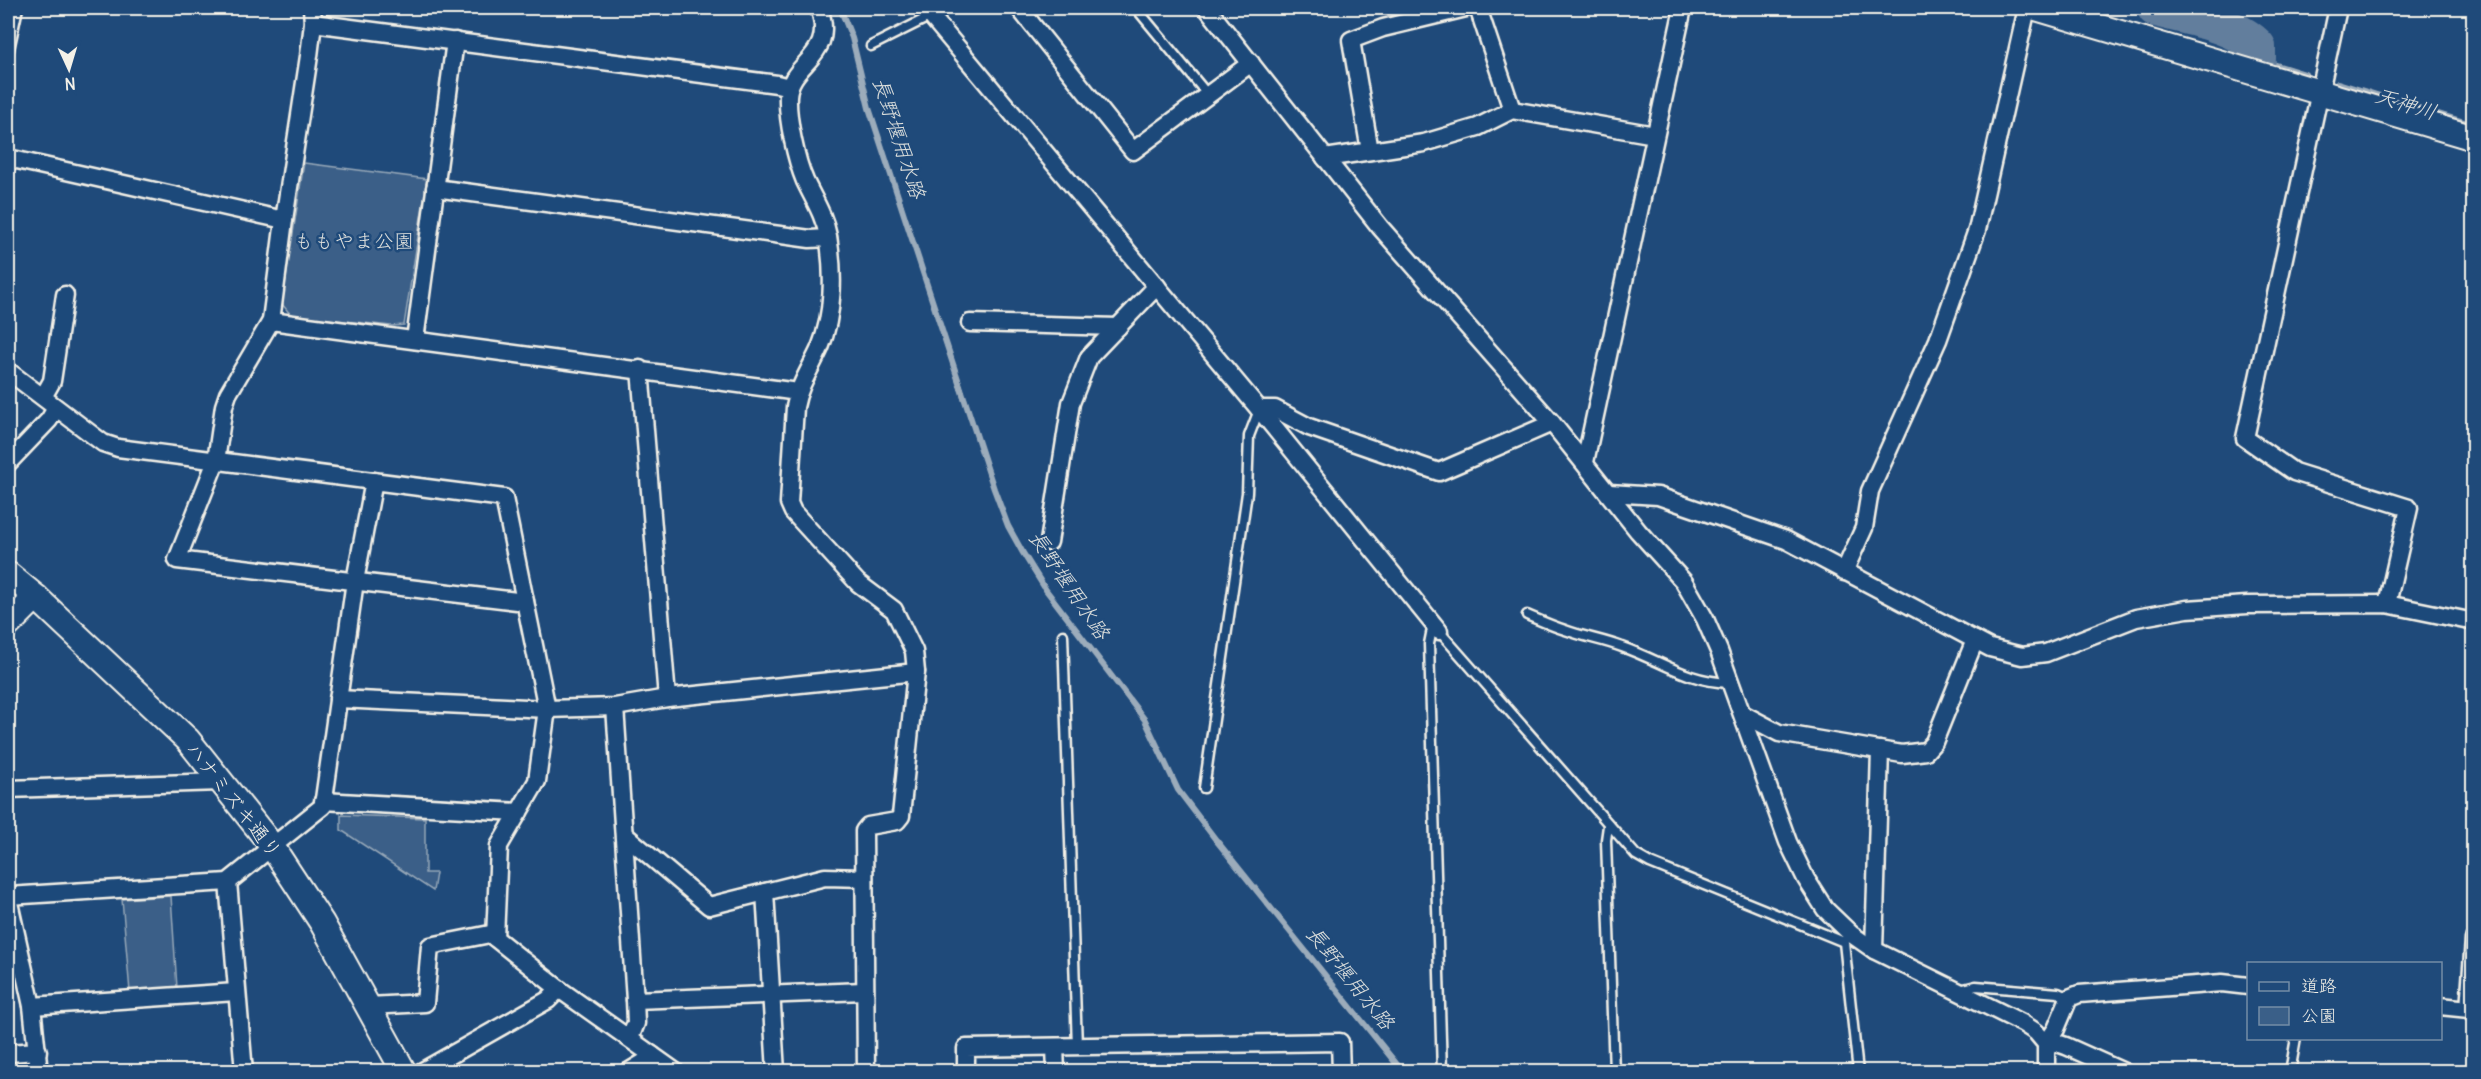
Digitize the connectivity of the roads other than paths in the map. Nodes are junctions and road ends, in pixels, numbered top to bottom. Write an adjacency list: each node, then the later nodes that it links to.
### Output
1 (18, 8): 16 (lane)
2 (819, 8): 18 (street)
3 (1019, 8): 20 (street)
4 (1136, 8): 20 (lane)
5 (1207, 8): 17 (street)
6 (1466, 8): 24 (street)
7 (1478, 8): 21 (street)
8 (1683, 8): 22 (street)
9 (2027, 8): 49 (street)
10 (2036, 8): 19 (street)
11 (2338, 8): 19 (street)
12 (936, 12): 15 (lane); 30 (street)
13 (313, 15): 14 (street); 28 (street)
14 (455, 41): 18 (street); 27 (street)
15 (871, 46)
16 (8, 54)
17 (1251, 63): 20 (street); 26 (street)
18 (789, 87): 29 (street)
19 (2319, 92): 23 (street); 54 (street)
20 (1208, 95)
21 (1512, 110): 22 (street); 24 (street)
22 (1655, 135): 44 (street)
23 (2474, 138)
24 (1370, 151): 26 (street)
25 (8, 158): 28 (street)
26 (1325, 158): 42 (street)
27 (435, 188): 29 (street); 35 (street)
28 (284, 220): 32 (street)
29 (828, 238): 38 (street)
30 (1157, 286): 34 (street); 41 (street)
31 (65, 295): 39 (street)
32 (271, 321): 35 (street); 43 (street)
33 (970, 323): 34 (street)
34 (1118, 327): 48 (street)
35 (415, 340): 36 (street)
36 (640, 369): 38 (street); 63 (street)
37 (8, 371): 39 (street)
38 (798, 392): 61 (street)
39 (43, 396): 40 (street)
40 (56, 408): 43 (street); 45 (street)
41 (1260, 409): 42 (street); 58 (street); 70 (lane)
42 (1552, 423): 44 (street)
43 (216, 461): 46 (street); 51 (street)
44 (1585, 462): 47 (street)
45 (8, 463)
46 (374, 481): 51 (street); 53 (street)
47 (1609, 493): 49 (street); 62 (street)
48 (1049, 542)
49 (1844, 572): 60 (street)
50 (8, 574): 52 (street, ハナミズキ通り)
51 (355, 581): 53 (street); 64 (street)
52 (36, 597): 57 (street); 69 (street, ハナミズキ通り)
53 (525, 602): 66 (street)
54 (2387, 604): 56 (street); 60 (street)
55 (1527, 615): 62 (lane)
56 (2474, 622)
57 (8, 625)
58 (1436, 628): 74 (lane); 117 (lane)
59 (1063, 635): 102 (lane)
60 (1975, 640): 68 (street)
61 (916, 672): 63 (street); 77 (street)
62 (1730, 683): 67 (street)
63 (667, 698): 65 (street)
64 (338, 699): 66 (street); 72 (street)
65 (615, 707): 66 (street); 75 (street)
66 (547, 709): 73 (street)
67 (1743, 714): 68 (street); 83 (street)
68 (1880, 750): 85 (street)
69 (221, 782): 71 (street); 76 (street, ハナミズキ通り)
70 (1204, 788)
71 (8, 789)
72 (323, 801): 73 (street); 76 (street)
73 (519, 812): 82 (street)
74 (1608, 826): 83 (lane); 118 (lane)
75 (625, 835): 79 (street); 93 (street)
76 (272, 847): 78 (street); 95 (street, ハナミズキ通り)
77 (864, 878): 79 (street); 88 (street)
78 (228, 882): 80 (street); 90 (street)
79 (765, 892): 91 (street)
80 (8, 897): 81 (street)
81 (12, 938): 94 (street)
82 (495, 938): 87 (street); 95 (street)
83 (1847, 938): 85 (street); 119 (lane)
84 (2474, 939): 97 (street)
85 (1874, 950): 89 (street)
86 (2247, 986): 92 (street)
87 (559, 988): 98 (street); 109 (street)
88 (864, 991): 91 (street); 113 (street)
89 (1958, 991): 92 (lane); 100 (street)
90 (236, 992): 94 (street); 107 (street)
91 (771, 994): 93 (street); 112 (street)
92 (2069, 999): 100 (street)
93 (635, 1000): 98 (street)
94 (32, 1006): 103 (street)
95 (369, 1006): 108 (street, ハナミズキ通り)
96 (2442, 1006): 97 (street)
97 (2471, 1011)
98 (630, 1038): 105 (street)
99 (2296, 1040): 122 (lane)
100 (2046, 1044): 120 (street); 121 (street)
101 (1055, 1047): 102 (street); 114 (street); 115 (street)
102 (1077, 1047): 116 (street)
103 (38, 1052): 104 (street); 106 (street)
104 (8, 1053)
105 (652, 1055): 110 (street); 111 (street)
106 (39, 1071)
107 (244, 1071)
108 (404, 1071)
109 (421, 1071)
110 (628, 1071)
111 (676, 1071)
112 (776, 1071)
113 (866, 1071)
114 (966, 1071)
115 (1056, 1071)
116 (1341, 1071)
117 (1442, 1071)
118 (1614, 1071)
119 (1858, 1071)
120 (2046, 1071)
121 (2124, 1071)
122 (2290, 1071)

